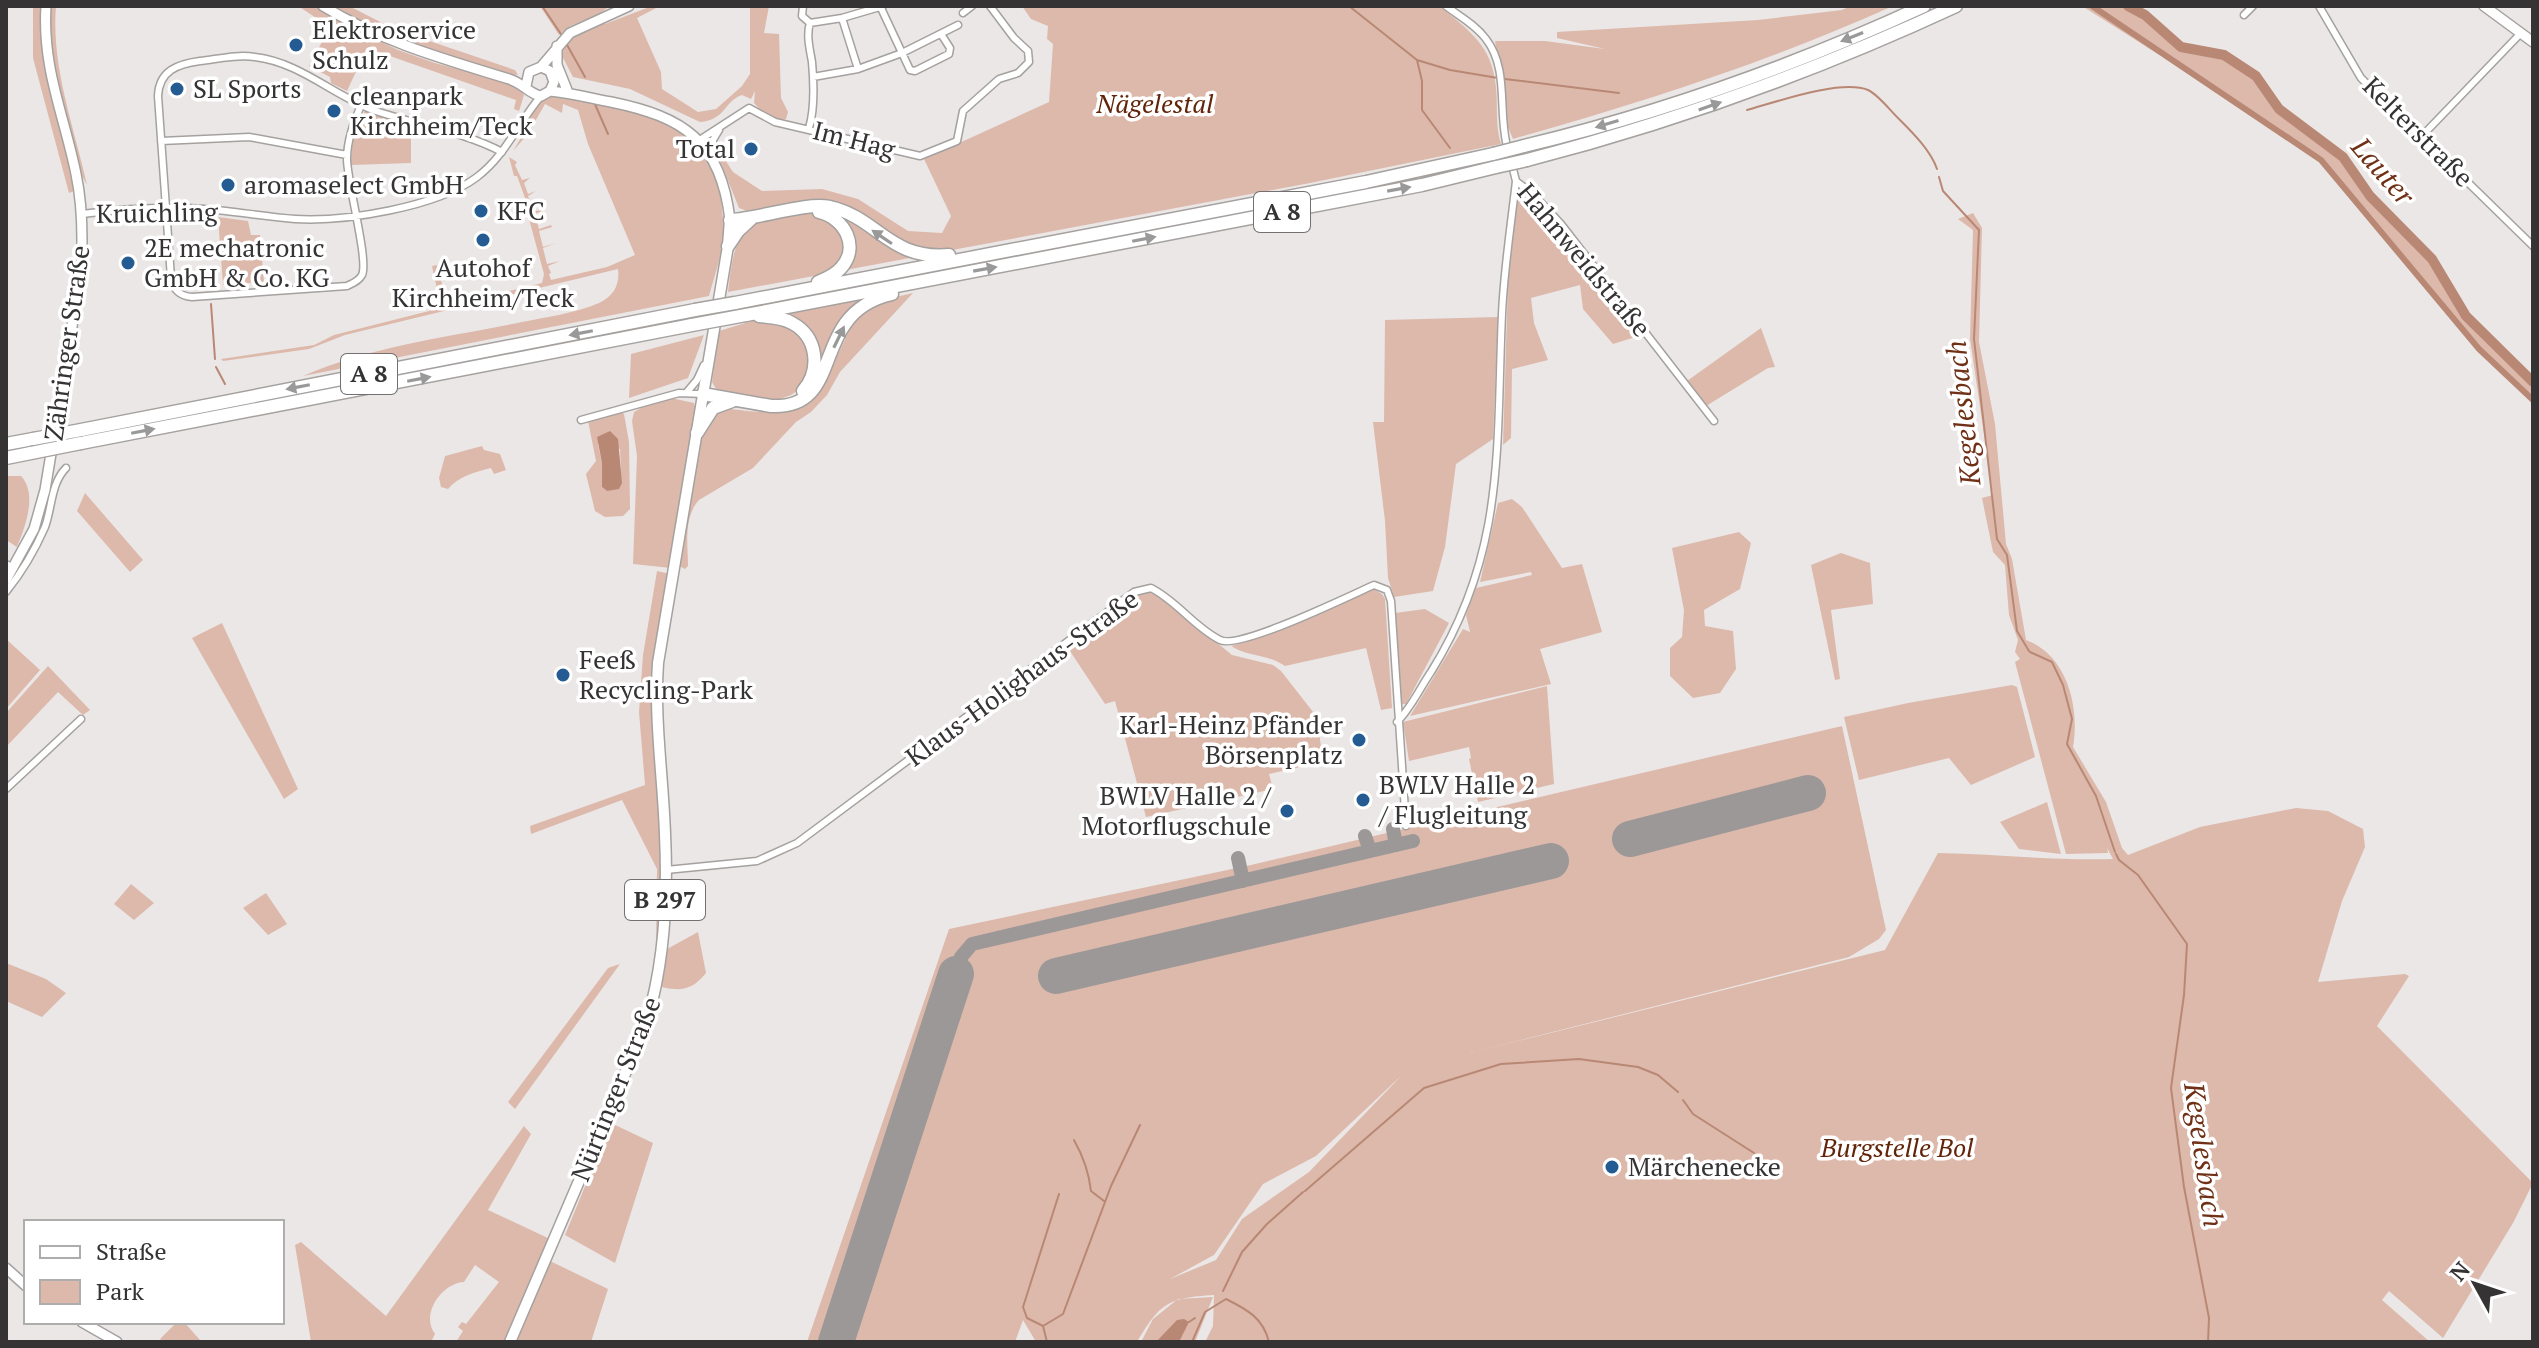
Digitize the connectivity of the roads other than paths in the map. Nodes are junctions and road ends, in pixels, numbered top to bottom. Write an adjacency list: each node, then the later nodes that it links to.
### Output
1 (46, 6): 42 (street, Zähringer Straße)
2 (323, 6): 27 (street, Nürtinger Straße)
3 (629, 6): 22 (street)
4 (803, 6): 17 (street)
5 (972, 6): 14 (street)
6 (990, 6): 31 (street, Im Hag)
7 (1446, 6): 39 (street, Hahnweidstraße)
8 (1924, 6): 38 (highway, A 8, one-way to 38, bridge)
9 (1956, 6): 38 (highway, A 8, one-way to 9, bridge)
10 (2253, 6): 15 (street)
11 (2319, 6): 32 (street, Kelterstraße)
12 (2484, 6): 19 (street)
13 (882, 7): 16 (street); 23 (street)
14 (963, 13)
15 (2244, 15)
16 (842, 18): 17 (street); 25 (street)
17 (810, 23): 26 (street)
18 (958, 25): 20 (street)
19 (2521, 33): 21 (street); 32 (street)
20 (941, 34): 23 (street); 23 (street)
21 (2533, 42)
22 (557, 46): 24 (street); 28 (street)
23 (902, 53): 25 (street)
24 (545, 69): 27 (street); 27 (street)
25 (858, 69): 26 (street)
26 (813, 77): 31 (street)
27 (538, 87): 28 (street, Nürtinger Straße); 35 (street, Kruichling)
28 (573, 93): 34 (street, Nürtinger Straße)
29 (361, 105): 33 (street); 35 (street); 36 (street)
30 (721, 127): 31 (street, Im Hag); 34 (street); 37 (street)
31 (809, 128)
32 (2421, 137): 47 (street, Kelterstraße)
33 (161, 141): 36 (street); 40 (street)
34 (698, 141): 37 (street, Nürtinger Straße)
35 (502, 152): 43 (street, Kruichling)
36 (347, 155): 43 (street)
37 (713, 160): 45 (street, Nürtinger Straße)
38 (1494, 161): 48 (highway, A 8); 49 (highway, A 8, one-way to 38)
39 (1516, 181): 58 (street, Hahnweidstraße); 67 (street)
40 (166, 207): 42 (street, Kruichling); 43 (street, Kruichling); 43 (street)
41 (805, 209): 44 (highway); 48 (highway, one-way to 41); 50 (highway)
42 (82, 214): 64 (street, Zähringer Straße)
43 (354, 215)
44 (751, 219): 45 (highway); 46 (highway)
45 (730, 220): 46 (main road, Nürtinger Straße / B 297)
46 (728, 246): 52 (main road, Nürtinger Straße / B 297)
47 (2533, 246)
48 (963, 259): 50 (highway, A 8)
49 (908, 284): 51 (highway, A 8); 56 (highway, one-way to 49)
50 (800, 291): 60 (highway, A 8, one-way to 60, bridge)
51 (746, 315): 56 (highway); 60 (highway, A 8, one-way to 51, bridge)
52 (709, 354): 53 (street); 54 (main road, Nürtinger Straße / B 297)
53 (687, 392): 54 (street); 57 (street)
54 (703, 394): 55 (highway); 59 (main road, Nürtinger Straße / B 297)
55 (732, 401): 56 (highway); 59 (highway)
56 (771, 406)
57 (581, 420)
58 (1714, 421)
59 (697, 433): 70 (main road, Nürtinger Straße / B 297)
60 (81, 436): 61 (highway, A 8, bridge); 62 (highway, A 8, bridge)
61 (6, 444)
62 (6, 458)
63 (66, 468): 65 (street)
64 (6, 580)
65 (6, 592)
66 (81, 719): 68 (street)
67 (1397, 722): 69 (street, Klaus-Holighaus-Straße); 70 (street, Klaus-Holighaus-Straße)
68 (6, 789)
69 (1406, 826)
70 (666, 870): 75 (main road, Nürtinger Straße / B 297)
71 (6, 1268): 72 (street)
72 (24, 1284)
73 (86, 1324): 74 (street)
74 (117, 1342)
75 (510, 1342)

